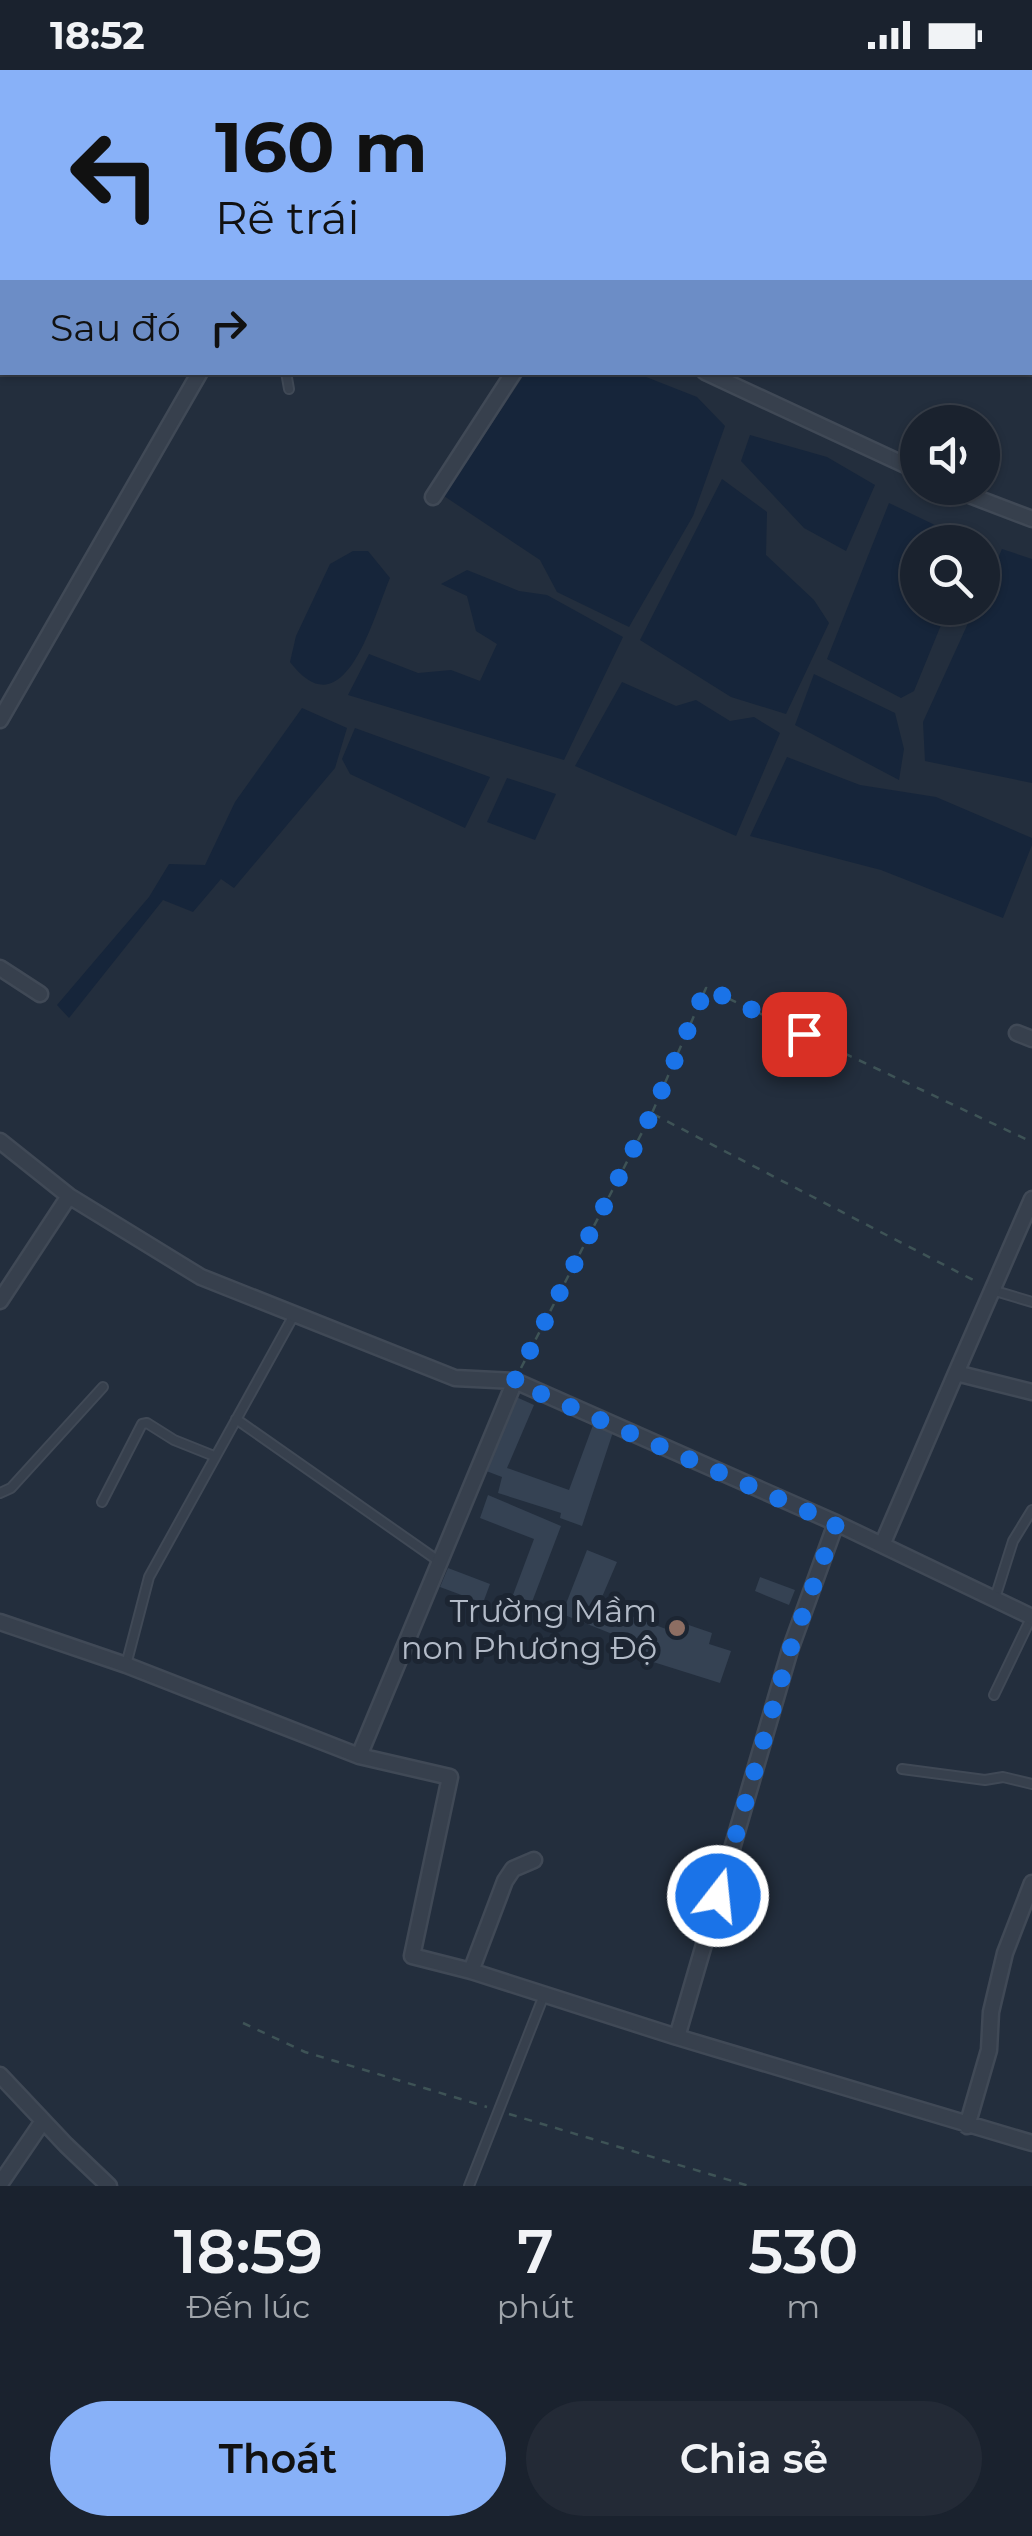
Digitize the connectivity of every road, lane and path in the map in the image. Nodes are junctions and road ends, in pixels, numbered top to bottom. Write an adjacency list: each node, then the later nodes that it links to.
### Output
1 (198, 375): 10 (street)
2 (287, 375): 5 (lane)
3 (512, 375): 7 (street)
4 (711, 375): 6 (street)
5 (289, 388)
6 (900, 463)
7 (432, 498)
8 (995, 505): 9 (street)
9 (1032, 519)
10 (0, 720)
11 (0, 968): 12 (street)
12 (40, 994)
13 (1016, 1033): 14 (street)
14 (1032, 1039)
15 (652, 1113): 17 (path); 20 (path); 25 (path)
16 (0, 1141): 18 (street)
17 (1032, 1142)
18 (68, 1196): 21 (street); 23 (street)
19 (1032, 1199): 20 (street)
20 (992, 1290): 22 (lane); 24 (street)
21 (0, 1301)
22 (1032, 1302)
23 (295, 1314): 25 (street); 28 (lane)
24 (956, 1373): 27 (street); 34 (street)
25 (514, 1382): 33 (street); 35 (street)
26 (103, 1387): 30 (lane)
27 (1032, 1392)
28 (236, 1418): 29 (lane); 35 (lane)
29 (214, 1456): 31 (lane); 39 (lane)
30 (0, 1492)
31 (102, 1502)
32 (1032, 1510): 36 (lane)
33 (836, 1524): 34 (street); 48 (street)
34 (882, 1545): 36 (street)
35 (440, 1562): 41 (street)
36 (995, 1598): 37 (street)
37 (1032, 1616): 40 (lane)
38 (0, 1622): 39 (street)
39 (126, 1666): 41 (street)
40 (994, 1695)
41 (359, 1756): 46 (street)
42 (902, 1769): 43 (lane)
43 (1032, 1784)
44 (534, 1860): 46 (street)
45 (1032, 1883): 51 (street)
46 (471, 1971): 47 (street)
47 (544, 1994): 48 (street); 55 (lane)
48 (677, 2037): 51 (street)
49 (0, 2074): 50 (street)
50 (44, 2121): 53 (street); 54 (street)
51 (967, 2126): 52 (street)
52 (1032, 2144)
53 (0, 2184)
54 (109, 2186)
55 (468, 2186)

